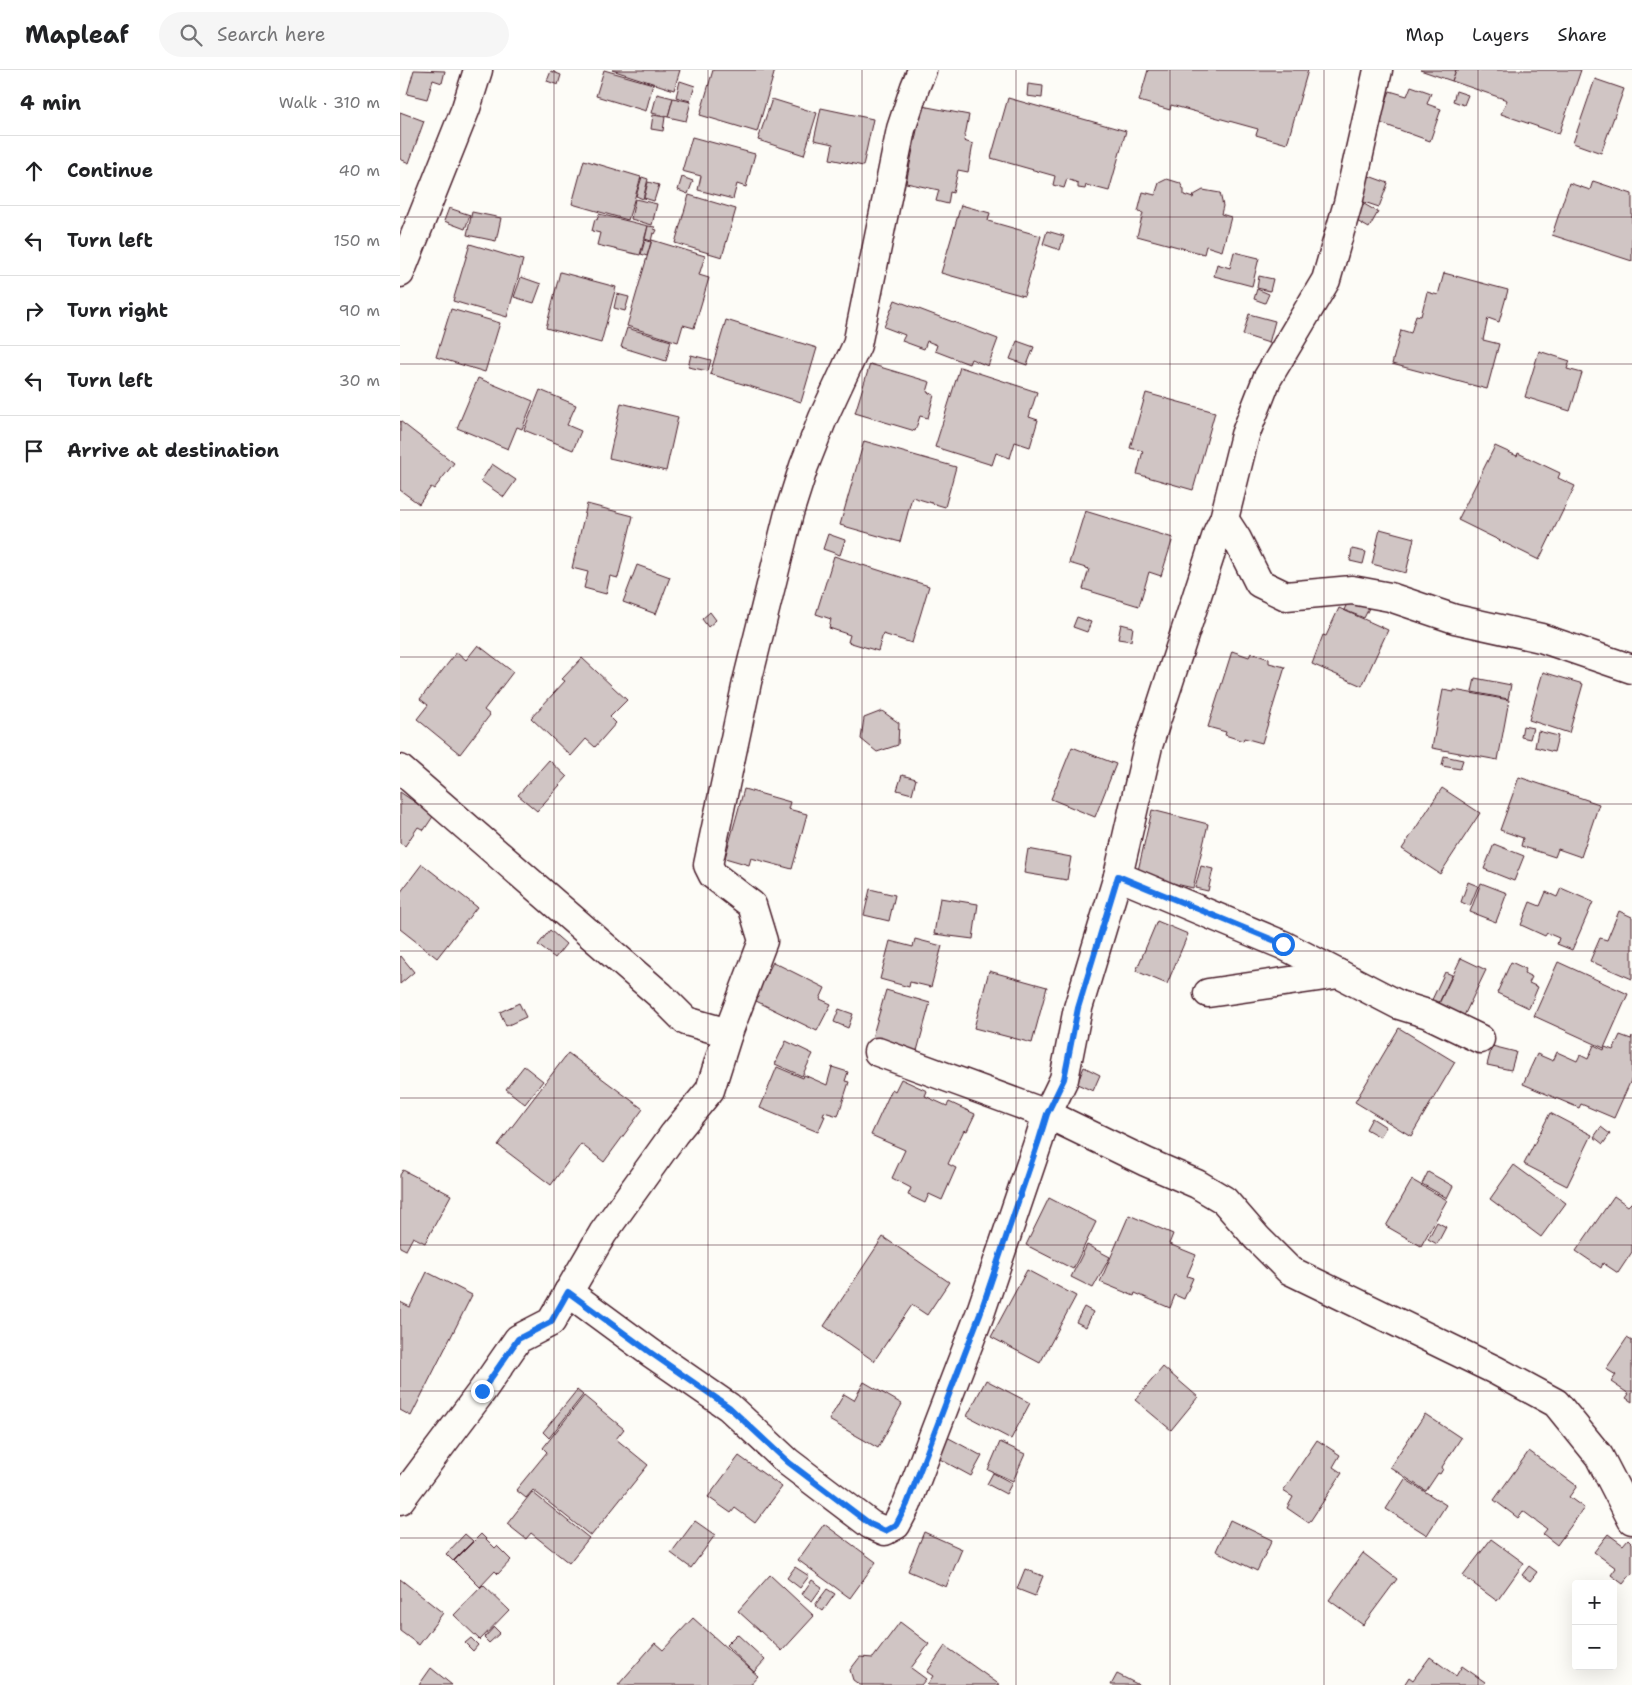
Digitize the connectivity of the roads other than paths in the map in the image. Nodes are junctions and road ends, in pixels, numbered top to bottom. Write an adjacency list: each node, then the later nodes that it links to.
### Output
1 (478, 70): 4 (street)
2 (922, 70): 11 (street)
3 (1378, 70): 5 (street)
4 (400, 273)
5 (1224, 519): 6 (street); 8 (street)
6 (1632, 669)
7 (400, 770): 11 (street)
8 (1118, 876): 9 (street); 14 (street)
9 (1339, 974): 10 (street); 12 (street)
10 (1208, 993)
11 (728, 1033): 15 (street)
12 (1480, 1039)
13 (878, 1052): 14 (street)
14 (1047, 1114): 15 (street); 17 (street)
15 (568, 1292): 16 (street)
16 (400, 1500)
17 (1632, 1520)

